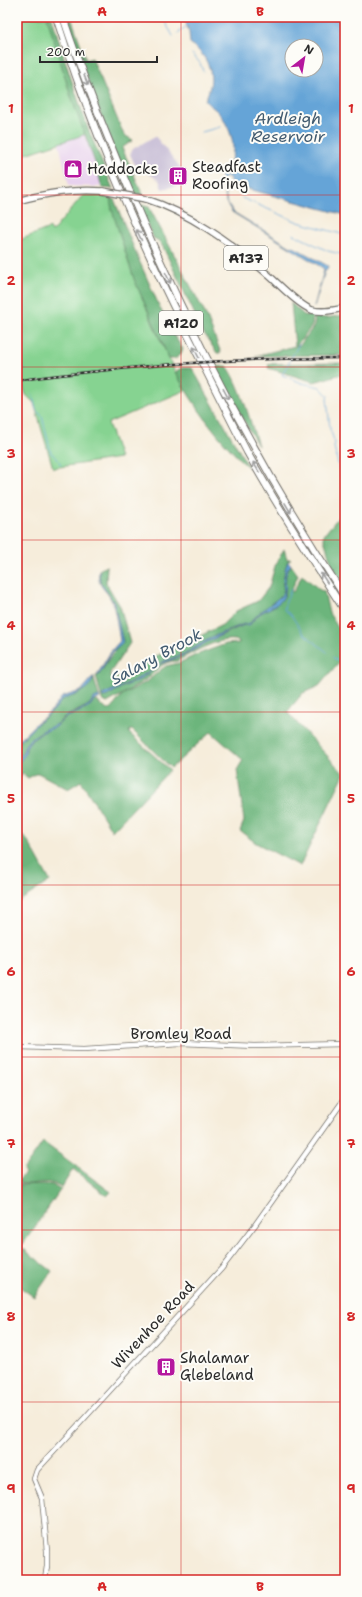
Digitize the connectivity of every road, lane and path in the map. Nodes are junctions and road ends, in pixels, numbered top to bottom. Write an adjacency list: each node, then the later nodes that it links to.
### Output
1 (56, 17): 6 (highway, A120, one-way to 1)
2 (63, 17): 5 (highway, A120, one-way to 5)
3 (17, 201): 4 (main road, A137, bridge)
4 (345, 308)
5 (345, 597)
6 (345, 611)
7 (345, 1044): 8 (street, Bromley Road)
8 (17, 1047)
9 (345, 1098): 10 (street, Wivenhoe Road)
10 (44, 1580)

